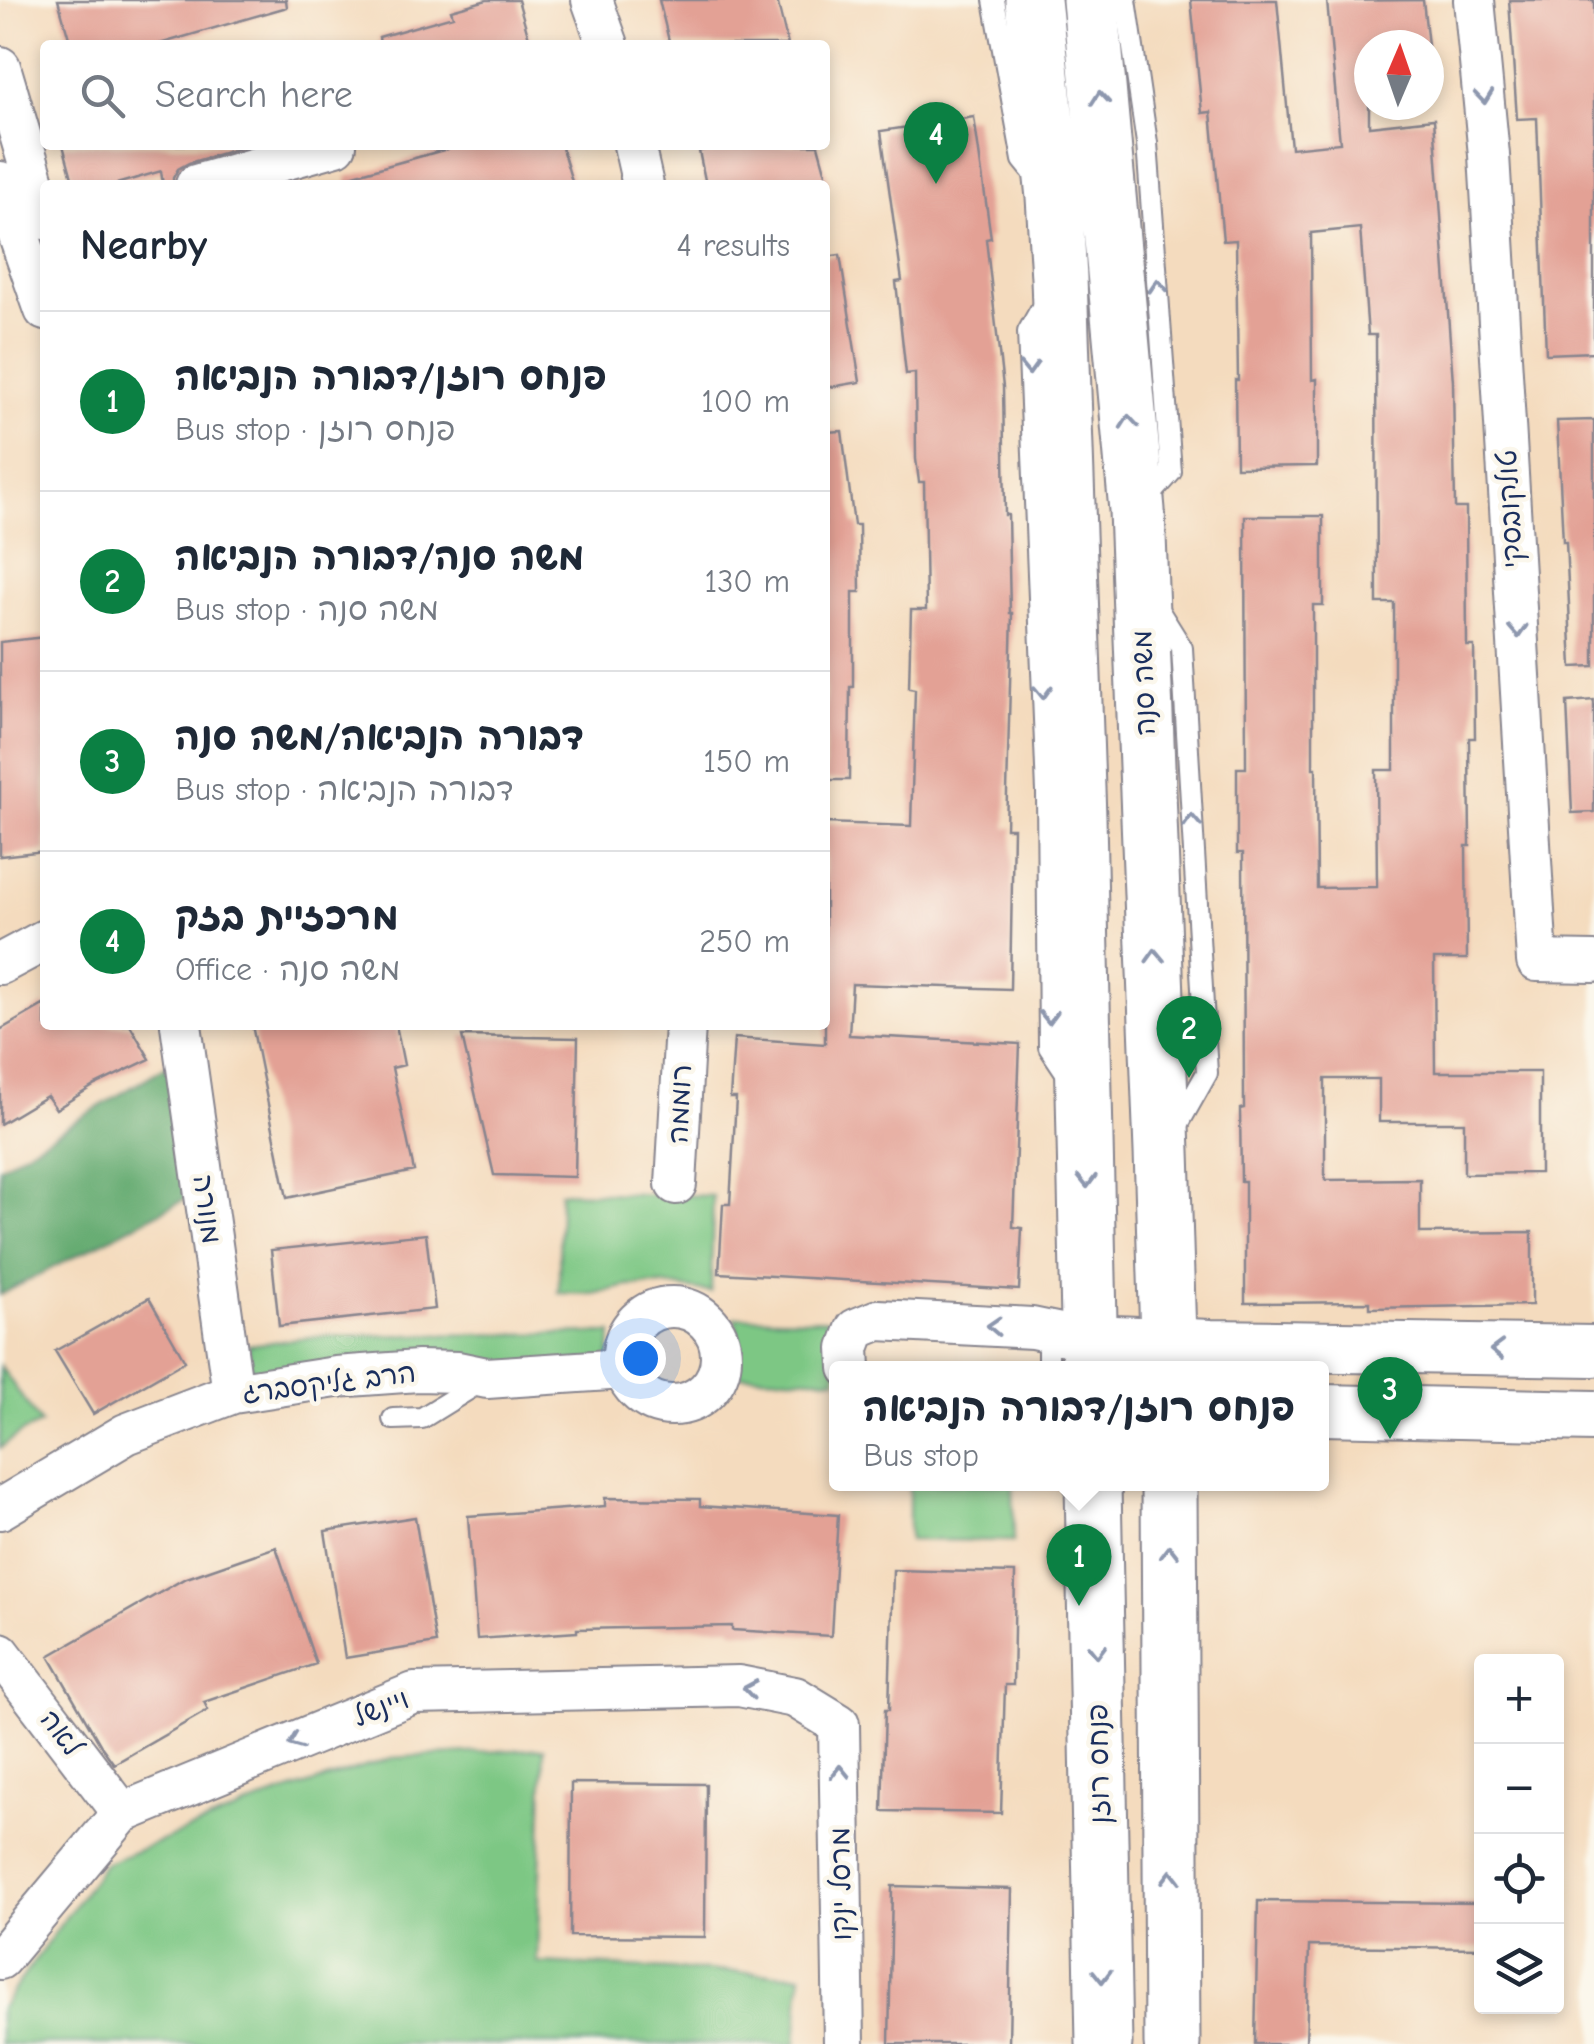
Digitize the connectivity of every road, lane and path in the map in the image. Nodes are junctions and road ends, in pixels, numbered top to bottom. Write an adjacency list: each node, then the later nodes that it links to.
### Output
1 (592, 0): 7 (street)
2 (994, 0): 14 (lane)
3 (1033, 0): 14 (main road)
4 (1090, 0): 17 (main road, משה סנה, one-way to 4)
5 (1126, 0): 17 (lane, one-way to 5)
6 (1474, 0): 19 (street, טולקובסקי, one-way to 19)
7 (606, 40)
8 (0, 67): 15 (street)
9 (318, 150): 11 (street)
10 (635, 150): 12 (street)
11 (214, 180)
12 (643, 180)
13 (0, 182): 16 (street)
14 (1054, 197): 26 (main road, one-way to 26)
15 (40, 201)
16 (40, 296)
17 (1137, 510): 25 (main road, משה סנה, one-way to 17)
18 (40, 943): 20 (street)
19 (1594, 962)
20 (0, 964)
21 (182, 1030): 30 (street, מנורה)
22 (685, 1030): 23 (street, רוממה)
23 (676, 1184)
24 (1594, 1351): 25 (street, one-way to 25)
25 (1183, 1352): 26 (street)
26 (1079, 1356): 27 (street, one-way to 27)
27 (850, 1361)
28 (624, 1369): 29 (street, הרב גליקסברג)
29 (487, 1378): 30 (street, הרב גליקסברג); 33 (lane)
30 (233, 1393): 37 (street, הרב גליקסברג)
31 (1329, 1410): 32 (street)
32 (1594, 1416)
33 (393, 1419)
34 (1073, 1491): 38 (street)
35 (1094, 1491): 38 (main road, פנחס רוזן)
36 (1169, 1491): 45 (main road, one-way to 36)
37 (0, 1509)
38 (1095, 1540): 44 (main road, פנחס רוזן, one-way to 44)
39 (0, 1653): 41 (street, לאה)
40 (840, 1724): 41 (street, ויינשל, one-way to 41); 43 (street, מרסל ינקו, one-way to 40)
41 (122, 1813): 42 (street, ויינשל)
42 (0, 1959)
43 (844, 2044)
44 (1104, 2044)
45 (1172, 2044)

